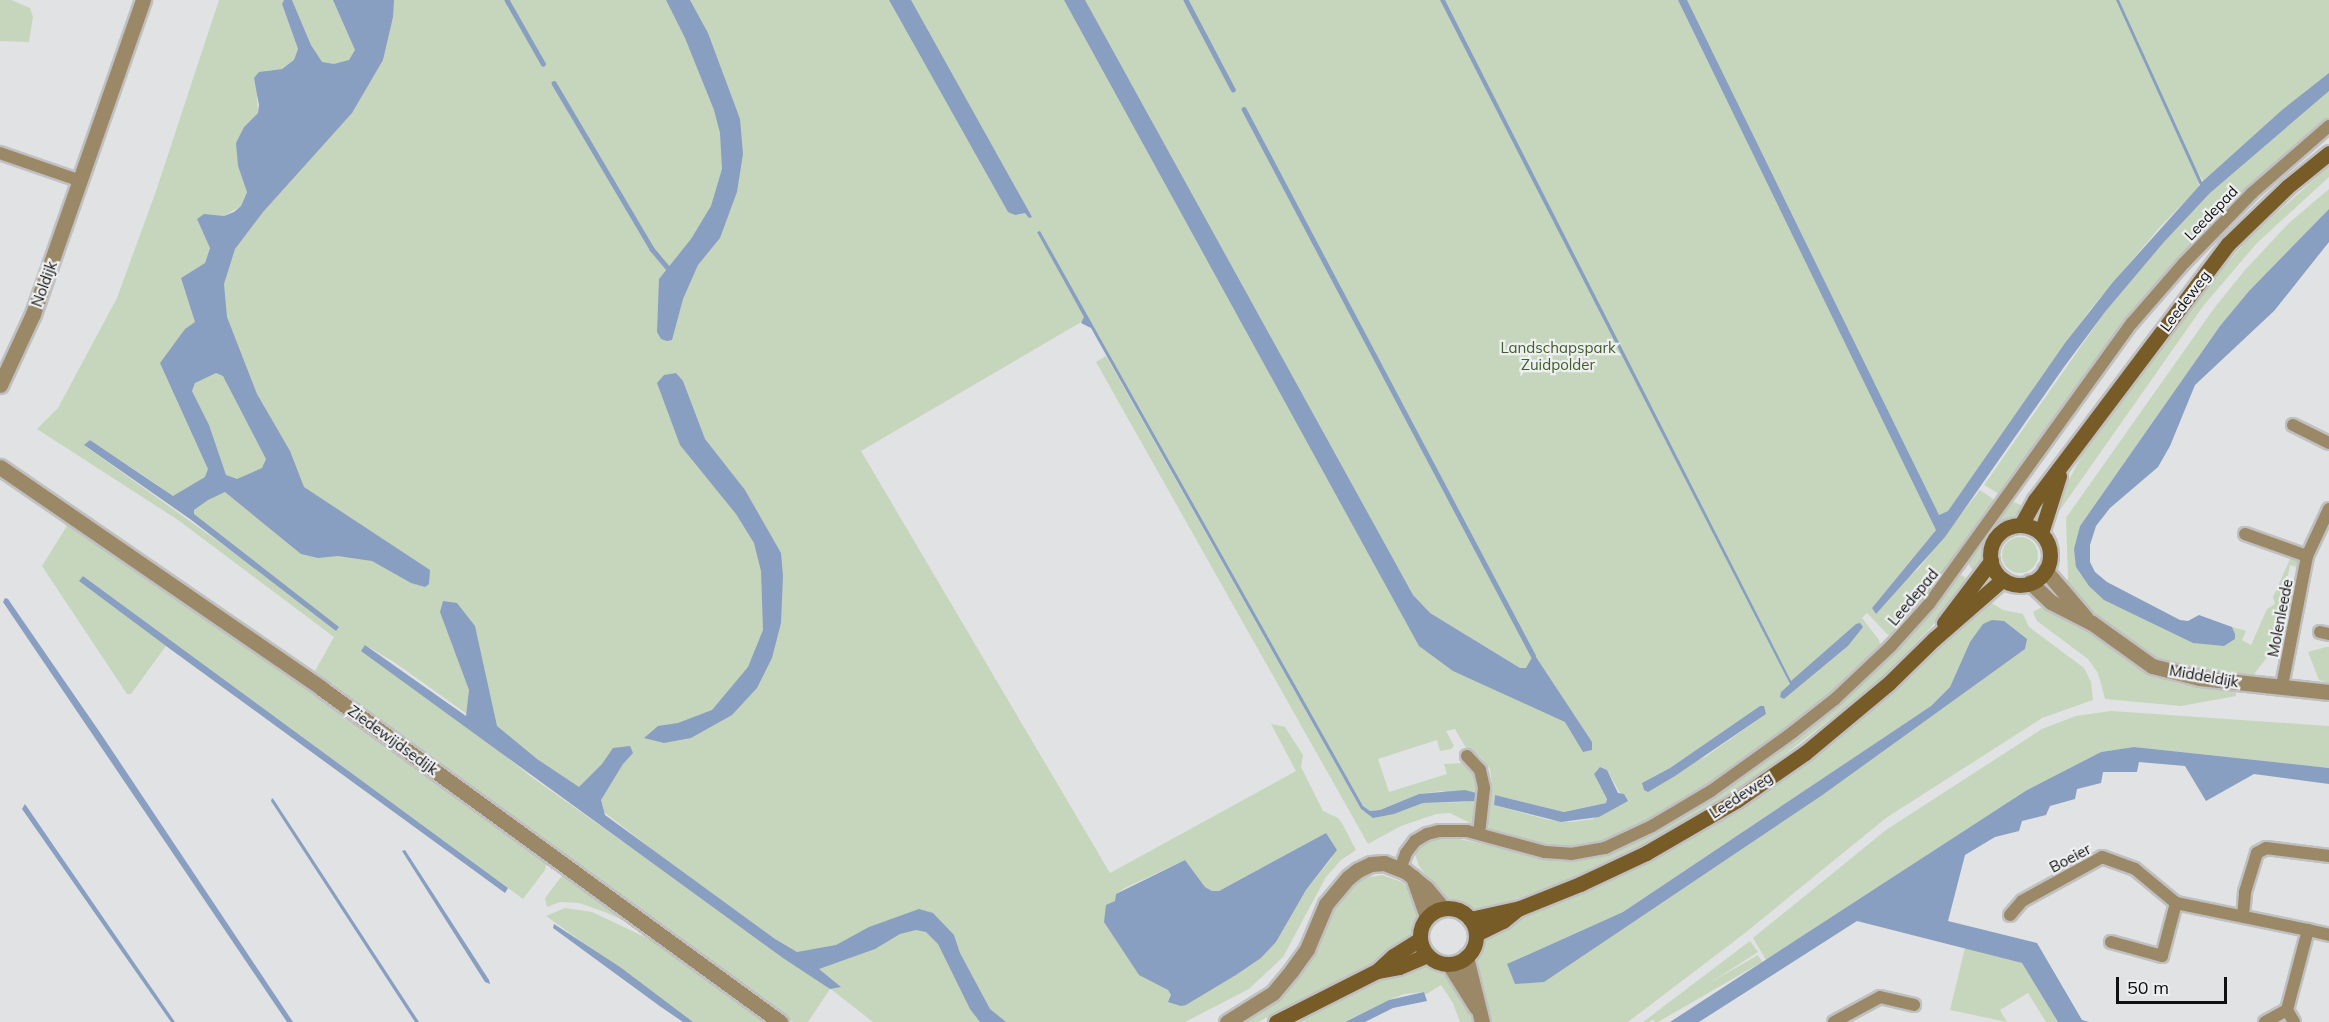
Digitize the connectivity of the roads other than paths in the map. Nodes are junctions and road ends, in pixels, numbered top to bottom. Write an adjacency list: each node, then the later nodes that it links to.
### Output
1 (143, 0): 5 (street, Noldijk)
2 (2329, 126): 25 (street, Leedepad)
3 (0, 153): 5 (street)
4 (2329, 153): 10 (main road, Leedeweg)
5 (81, 181): 6 (street, Noldijk)
6 (0, 385)
7 (2294, 425): 8 (street)
8 (2329, 443)
9 (0, 467): 47 (street, Ziedewijdsedijk)
10 (2062, 467): 12 (main road, Leedeweg); 13 (main road, Leedeweg)
11 (2329, 509): 15 (street, Molenleede)
12 (2021, 525): 13 (main road); 16 (main road)
13 (2041, 533): 17 (main road)
14 (2245, 534): 15 (street)
15 (2307, 556): 22 (street, Molenleede)
16 (1991, 561): 18 (main road); 21 (main road, Leedeweg)
17 (2045, 570): 19 (main road); 20 (street, Middeldijk)
18 (2003, 579): 19 (main road); 21 (main road, Leedeweg)
19 (2030, 582): 20 (street, Middeldijk)
20 (2092, 623): 22 (street, Middeldijk)
21 (1934, 639): 30 (main road, Leedeweg)
22 (2282, 686): 23 (street, Middeldijk)
23 (2329, 692)
24 (1467, 756): 25 (street)
25 (1479, 834): 27 (street, Leedepad)
26 (2329, 856): 32 (street)
27 (1406, 873): 29 (street); 33 (street); 48 (street)
28 (2176, 903): 31 (street, Boeier); 32 (street, Boeier); 39 (street)
29 (1443, 908): 33 (main road); 34 (main road)
30 (1520, 908): 34 (main road, Leedeweg); 36 (main road, Leedeweg)
31 (2010, 915)
32 (2243, 916): 35 (street, Boeier)
33 (1427, 917): 38 (main road)
34 (1470, 919): 36 (main road)
35 (2308, 930): 37 (street, Boeier); 46 (street)
36 (1476, 934): 41 (main road)
37 (2329, 935)
38 (1420, 939): 40 (main road); 43 (main road)
39 (2111, 942)
40 (1427, 955): 42 (main road); 43 (main road)
41 (1466, 957): 42 (main road); 45 (street)
42 (1449, 964): 45 (street)
43 (1377, 971): 49 (main road)
44 (1914, 1005): 51 (street)
45 (1476, 1007): 50 (street)
46 (2287, 1010): 52 (street); 53 (street)
47 (780, 1022)
48 (1227, 1022)
49 (1276, 1022)
50 (1482, 1022)
51 (1834, 1022)
52 (2265, 1022)
53 (2294, 1022)

